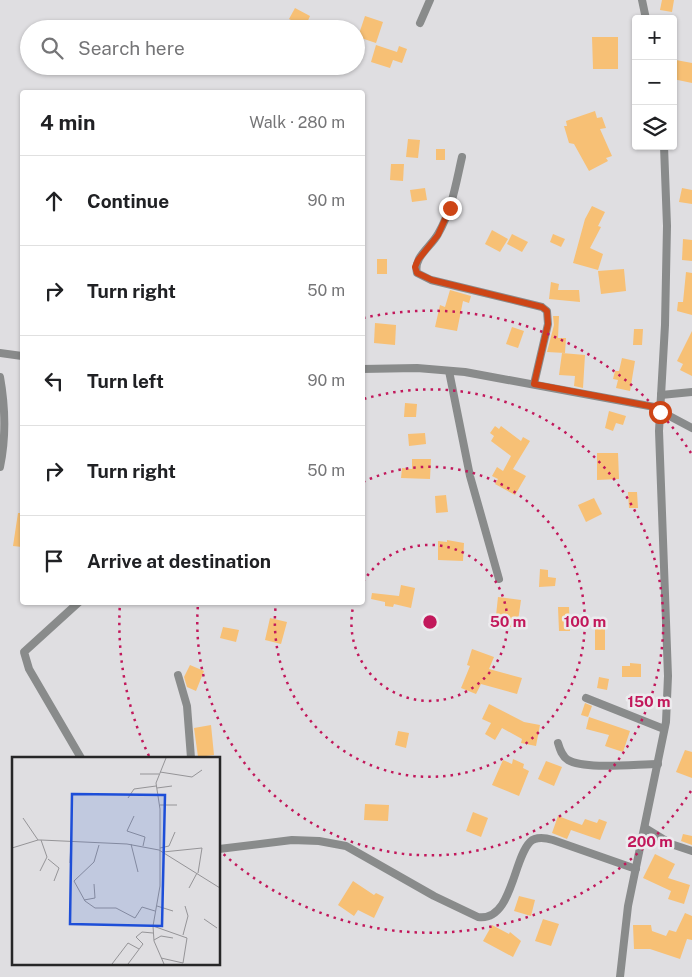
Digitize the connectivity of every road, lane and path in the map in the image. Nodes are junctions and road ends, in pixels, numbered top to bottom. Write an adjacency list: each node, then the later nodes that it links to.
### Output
1 (430, 0): 4 (street)
2 (642, 0): 3 (street)
3 (645, 15)
4 (420, 23)
5 (664, 150): 14 (street)
6 (462, 157): 12 (street)
7 (0, 353): 8 (street)
8 (20, 356)
9 (365, 369): 10 (street)
10 (449, 370): 12 (street); 18 (street)
11 (0, 376): 17 (street)
12 (534, 384): 15 (street)
13 (692, 392): 14 (street)
14 (661, 395): 15 (street)
15 (660, 410): 16 (street); 22 (street)
16 (691, 427)
17 (0, 467)
18 (499, 578)
19 (76, 605): 24 (street)
20 (178, 675): 25 (street)
21 (586, 698): 22 (street)
22 (664, 729): 26 (street)
23 (558, 744): 26 (street)
24 (80, 757)
25 (191, 757)
26 (658, 764): 27 (street)
27 (645, 828): 29 (street); 30 (street)
28 (220, 849): 30 (street)
29 (692, 851)
30 (636, 869): 31 (street)
31 (620, 977)

